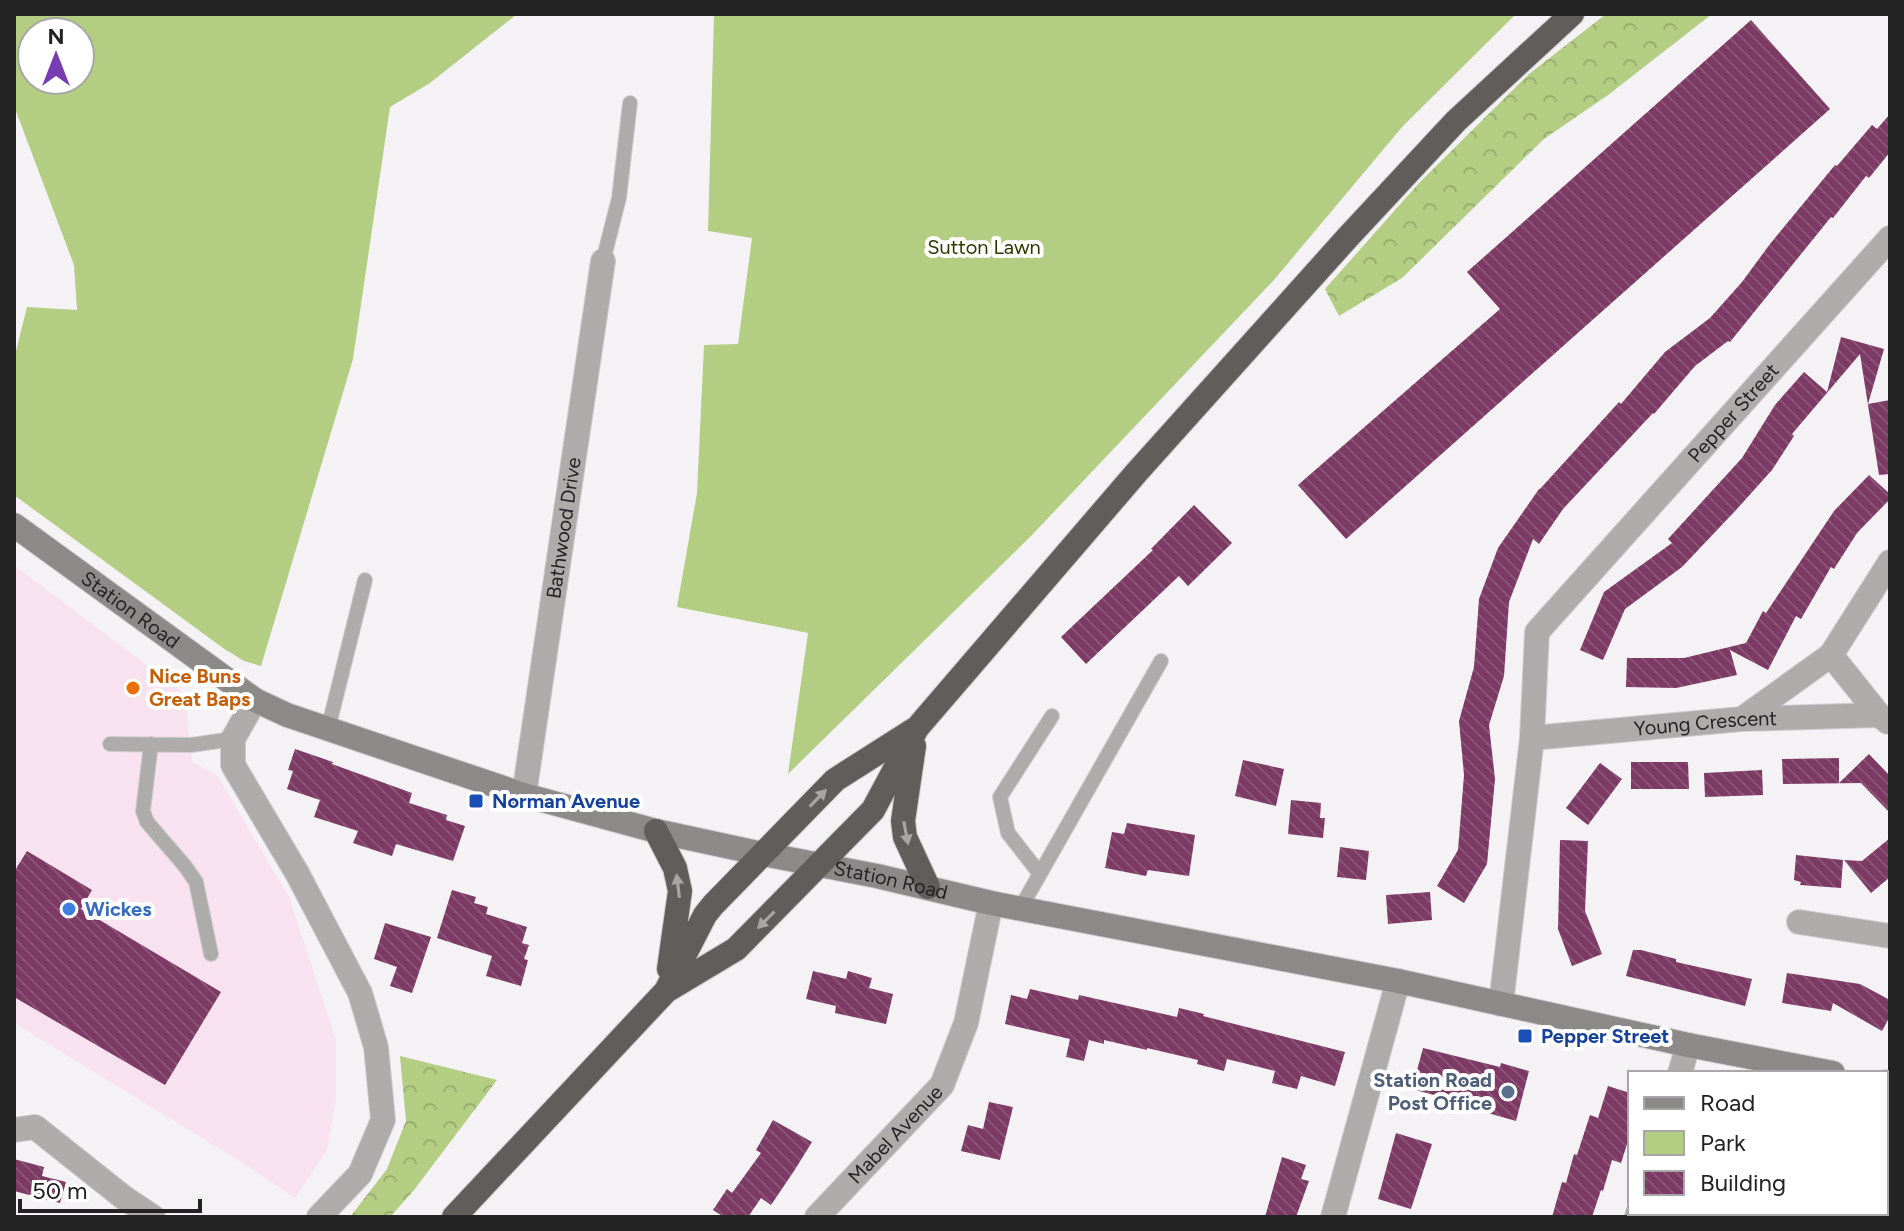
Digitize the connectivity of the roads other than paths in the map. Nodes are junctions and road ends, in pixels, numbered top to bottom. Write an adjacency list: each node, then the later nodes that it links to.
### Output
1 (1572, 14): 15 (highway)
2 (630, 103): 4 (lane)
3 (1885, 245): 5 (street); 17 (street, Pepper Street)
4 (603, 261): 21 (street, Bathwood Drive)
5 (1890, 276)
6 (14, 525): 11 (main road, Station Road)
7 (1890, 562): 9 (street)
8 (365, 580): 16 (lane)
9 (1831, 655): 13 (street); 14 (street, Young Crescent)
10 (1161, 661): 25 (lane)
11 (255, 700): 16 (main road, Station Road); 18 (street)
12 (1052, 716): 25 (lane)
13 (1742, 719): 14 (street, Young Crescent); 17 (street, Young Crescent)
14 (1884, 719)
15 (917, 728): 23 (highway, one-way to 15); 24 (highway); 26 (highway, one-way to 26)
16 (328, 729): 21 (main road, Station Road)
17 (1532, 738): 34 (street, Pepper Street)
18 (233, 739): 20 (lane); 40 (street)
19 (110, 744): 20 (lane)
20 (151, 744): 31 (lane)
21 (524, 795): 22 (main road, Station Road)
22 (656, 831): 23 (main road, Station Road); 33 (highway, one-way to 22)
23 (763, 854): 24 (main road, Station Road); 33 (highway)
24 (821, 864): 26 (main road, Station Road); 33 (highway, one-way to 33)
25 (1040, 874): 28 (lane)
26 (928, 887): 27 (main road, Station Road)
27 (991, 903): 28 (main road, Station Road); 42 (street, Mabel Avenue)
28 (1020, 909): 32 (main road, Station Road)
29 (1799, 922): 30 (street)
30 (1890, 936)
31 (211, 954)
32 (1398, 981): 34 (main road, Station Road); 43 (street)
33 (666, 991): 41 (highway)
34 (1501, 1004): 35 (main road, Station Road)
35 (1688, 1045): 36 (street); 37 (main road, Station Road)
36 (1681, 1071)
37 (1823, 1071)
38 (14, 1130): 39 (street)
39 (153, 1217)
40 (319, 1217)
41 (454, 1217)
42 (817, 1217)
43 (1333, 1217)

